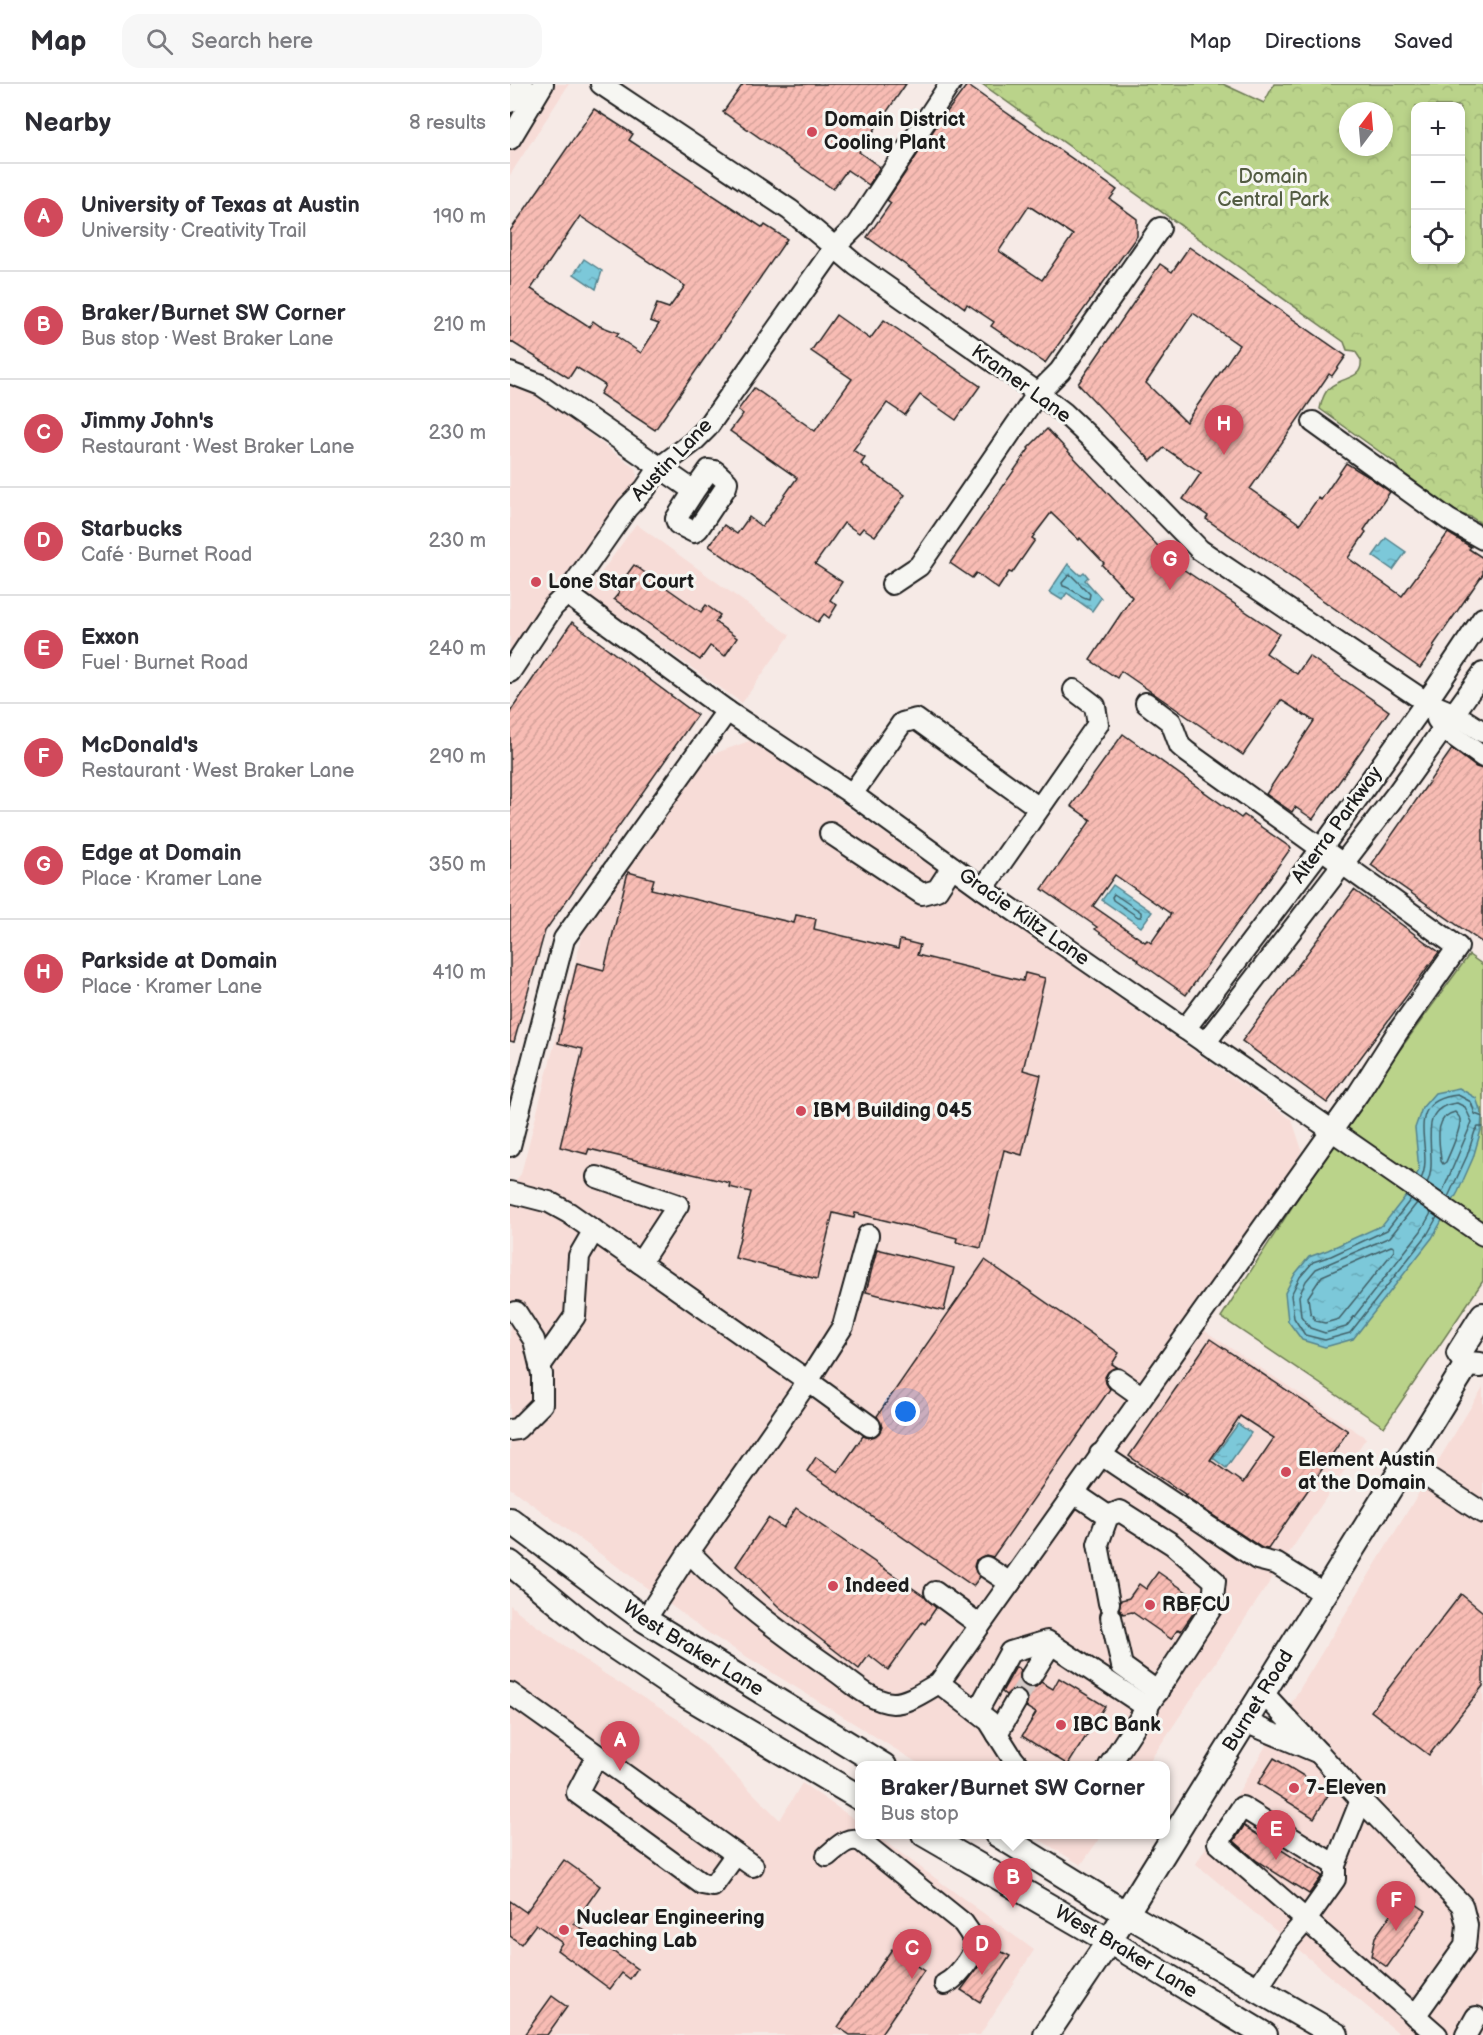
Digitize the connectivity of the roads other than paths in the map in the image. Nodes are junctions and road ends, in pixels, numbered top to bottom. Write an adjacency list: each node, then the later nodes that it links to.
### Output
1 (522, 84): 5 (street)
2 (543, 84): 6 (street)
3 (601, 84): 8 (street, Kramer Lane)
4 (950, 84): 8 (street, Austin Lane)
5 (510, 102)
6 (510, 139)
7 (1160, 228): 10 (street)
8 (834, 248): 10 (street, Kramer Lane); 12 (street, Austin Lane)
9 (510, 373): 12 (street)
10 (1038, 393): 15 (street); 21 (street, Kramer Lane)
11 (1313, 422): 14 (street)
12 (660, 467): 13 (street); 16 (street, Austin Lane)
13 (694, 491)
14 (1483, 539)
15 (892, 585)
16 (567, 594): 18 (street, Austin Lane); 23 (street, Gracie Kiltz Lane)
17 (1483, 618): 21 (street, Alterra Parkway)
18 (510, 672)
19 (1483, 673): 24 (street, Alterra Parkway)
20 (1074, 690): 28 (street)
21 (1426, 702): 24 (street, Kramer Lane); 30 (street, Alterra Parkway)
22 (1146, 703): 30 (street)
23 (727, 711): 27 (street, Gracie Kiltz Lane); 37 (street)
24 (1450, 722): 25 (street, Kramer Lane); 26 (street, Kramer Lane); 31 (street, Alterra Parkway)
25 (1483, 732)
26 (1483, 757)
27 (852, 795): 28 (street); 32 (street, Gracie Kiltz Lane)
28 (1040, 808): 33 (street)
29 (830, 833): 32 (street)
30 (1322, 848): 31 (street); 34 (street, Alterra Parkway)
31 (1342, 862): 35 (street, Alterra Parkway); 36 (street)
32 (952, 867): 33 (street, Gracie Kiltz Lane)
33 (984, 889): 34 (street, Gracie Kiltz Lane)
34 (1185, 1029): 35 (street, Gracie Kiltz Lane)
35 (1205, 1043): 36 (street, Gracie Kiltz Lane)
36 (1331, 1131): 42 (street, Gracie Kiltz Lane); 50 (street)
37 (510, 1146)
38 (597, 1177): 43 (street)
39 (510, 1192): 40 (street)
40 (594, 1230): 43 (street); 47 (street)
41 (868, 1235): 49 (street)
42 (1483, 1236)
43 (640, 1263): 49 (street)
44 (516, 1312): 47 (street)
45 (1483, 1315): 46 (main road, Burnet Road)
46 (1475, 1362): 54 (main road, Burnet Road)
47 (540, 1366): 52 (street)
48 (1118, 1379): 50 (street)
49 (808, 1381): 51 (street); 59 (street)
50 (1141, 1396): 53 (street)
51 (870, 1426)
52 (510, 1430)
53 (1100, 1454): 55 (street); 64 (street)
54 (1406, 1463): 56 (street); 64 (main road, Burnet Road)
55 (1074, 1492): 57 (street); 62 (street)
56 (1483, 1513)
57 (1108, 1516): 72 (street); 72 (street)
58 (510, 1520): 65 (main road, West Braker Lane)
59 (688, 1551): 65 (street); 69 (street)
60 (510, 1563): 82 (main road, West Braker Lane)
61 (986, 1567): 62 (street)
62 (1010, 1583): 66 (street)
63 (935, 1592): 66 (street)
64 (1325, 1594): 71 (main road, Burnet Road)
65 (645, 1620): 79 (main road, West Braker Lane)
66 (980, 1625): 69 (street)
67 (1051, 1644): 68 (street); 72 (street); 74 (street)
68 (1031, 1676)
69 (939, 1683): 74 (street)
70 (510, 1693): 78 (street)
71 (1263, 1693): 75 (main road, Burnet Road); 77 (street)
72 (1153, 1700): 81 (street)
73 (1016, 1701): 76 (street)
74 (977, 1712): 76 (street)
75 (1245, 1722): 77 (street); 92 (main road, Burnet Road)
76 (997, 1734): 80 (street)
77 (1319, 1753): 83 (street)
78 (597, 1755): 88 (street); 88 (street)
79 (876, 1761)
80 (1013, 1761)
81 (1112, 1761)
82 (855, 1795)
83 (1361, 1800): 90 (street); 97 (street)
84 (855, 1839): 89 (street)
85 (856, 1839): 95 (street)
86 (933, 1839): 94 (main road, West Braker Lane)
87 (1005, 1839): 92 (main road, West Braker Lane)
88 (736, 1854): 91 (street)
89 (827, 1856)
90 (1335, 1865): 93 (street); 93 (street)
91 (753, 1866)
92 (1125, 1913): 94 (main road, Burnet Road); 96 (main road, West Braker Lane)
93 (1306, 1920): 96 (street); 97 (street)
94 (1109, 1941): 99 (main road, West Braker Lane); 100 (main road, Burnet Road)
95 (945, 1984)
96 (1257, 1989): 101 (main road, West Braker Lane)
97 (1415, 2016): 102 (street)
98 (1476, 2017): 103 (street)
99 (1252, 2032)
100 (1046, 2035)
101 (1336, 2035)
102 (1437, 2035)
103 (1466, 2035)

